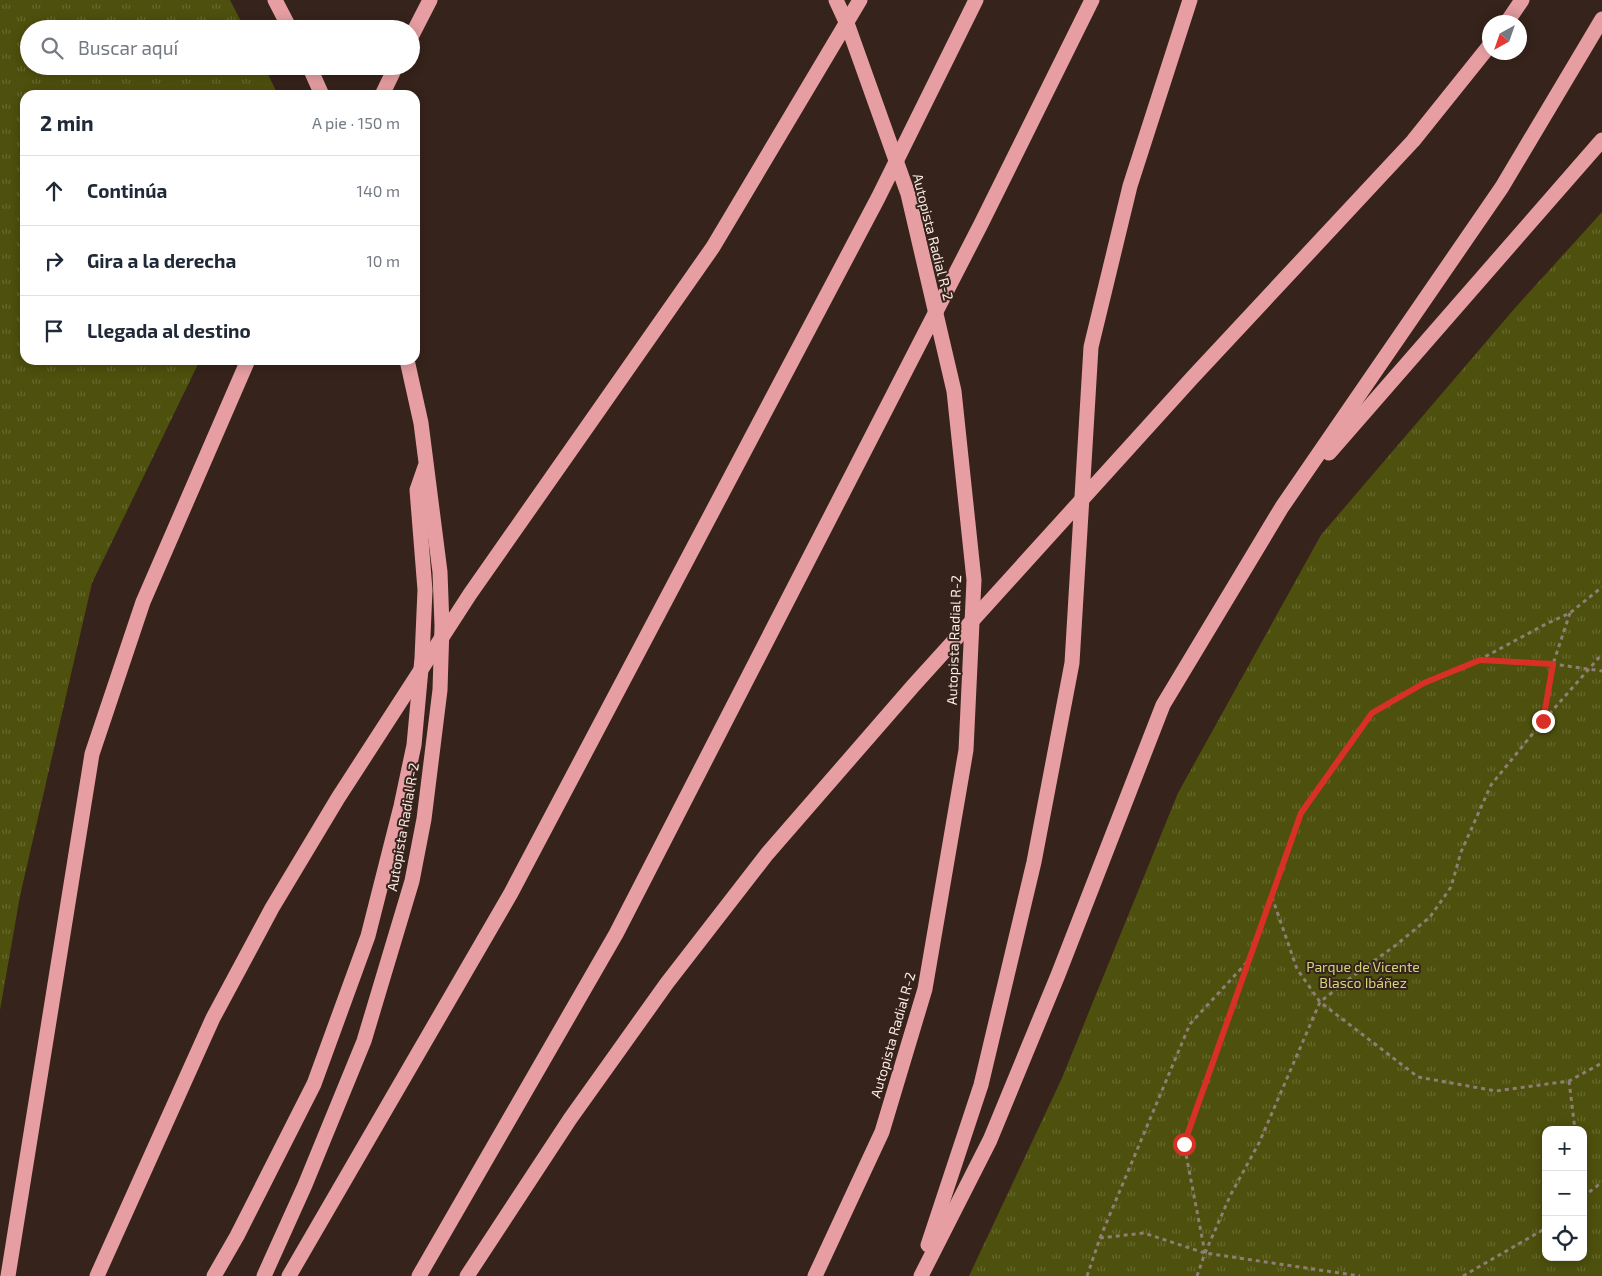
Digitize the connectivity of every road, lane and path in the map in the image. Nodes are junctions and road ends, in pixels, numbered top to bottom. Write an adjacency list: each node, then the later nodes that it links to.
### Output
1 (275, 0): 11 (highway)
2 (836, 0): 49 (highway, Autopista Radial R-2)
3 (860, 0): 43 (highway)
4 (976, 0): 46 (highway)
5 (1092, 0): 47 (highway)
6 (1190, 0): 50 (highway)
7 (1522, 0): 9 (highway)
8 (429, 2): 12 (highway)
9 (1512, 15)
10 (1602, 19): 22 (highway)
11 (285, 20)
12 (420, 20)
13 (1482, 56): 48 (highway)
14 (313, 75): 16 (highway)
15 (392, 75): 17 (highway)
16 (320, 90)
17 (384, 90)
18 (1602, 140): 22 (highway)
19 (246, 365): 42 (highway)
20 (408, 365): 21 (highway, Autopista Radial R-2)
21 (426, 466): 44 (highway); 45 (highway, Autopista Radial R-2)
22 (1282, 507): 50 (highway)
23 (1602, 587): 24 (path)
24 (1570, 613): 26 (path); 27 (path)
25 (1602, 654): 28 (path)
26 (1480, 660): 27 (path); 31 (path)
27 (1553, 664): 28 (path); 30 (path)
28 (1589, 669): 29 (path); 30 (path)
29 (1602, 671)
30 (1543, 721): 33 (path)
31 (1272, 897): 32 (path); 33 (path)
32 (1251, 957): 40 (path); 41 (path)
33 (1320, 1002): 35 (path); 41 (path)
34 (1602, 1063): 35 (path)
35 (1569, 1081): 36 (path)
36 (1575, 1126)
37 (1602, 1182): 38 (path)
38 (1587, 1195)
39 (1542, 1230): 54 (path)
40 (1100, 1238): 41 (path); 51 (path)
41 (1204, 1253): 52 (path); 53 (path)
42 (8, 1276)
43 (97, 1276)
44 (214, 1276)
45 (264, 1276)
46 (289, 1276)
47 (419, 1276)
48 (467, 1276)
49 (815, 1276)
50 (919, 1276)
51 (1087, 1276)
52 (1197, 1276)
53 (1360, 1276)
54 (1463, 1276)

